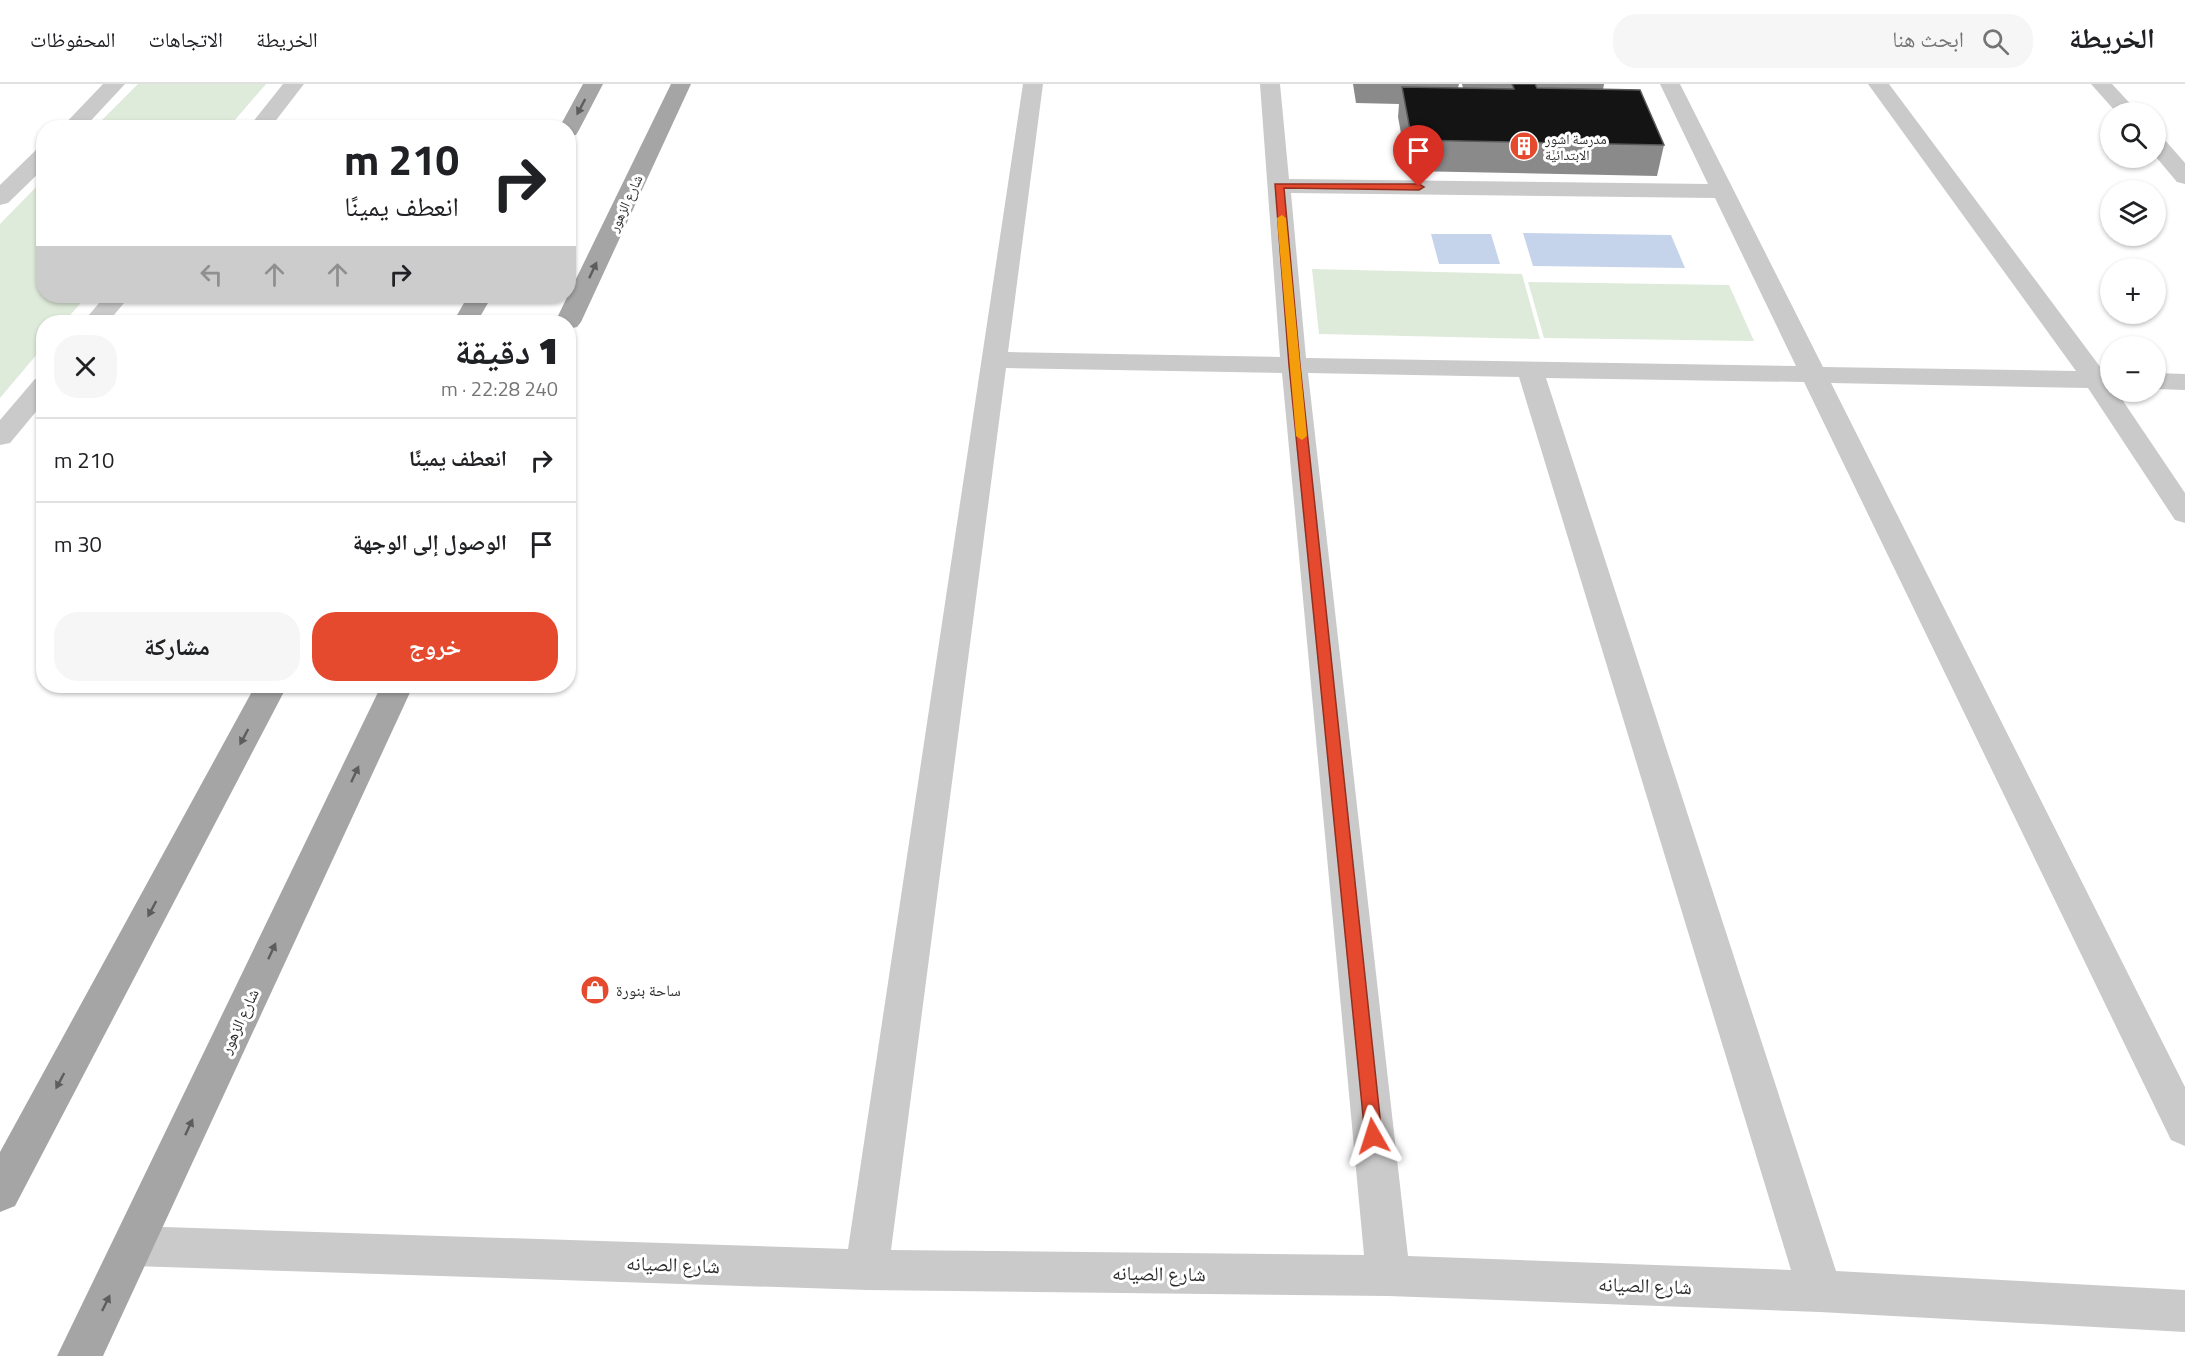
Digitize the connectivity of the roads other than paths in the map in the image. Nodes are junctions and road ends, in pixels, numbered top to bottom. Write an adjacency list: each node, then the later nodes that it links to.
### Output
1 (115, 84): 11 (street)
2 (294, 84): 12 (street)
3 (593, 84): 13 (main road, one-way to 13)
4 (681, 84): 24 (main road, شارع الزهور, one-way to 4)
5 (1033, 84): 25 (street)
6 (1270, 84): 19 (street)
7 (1670, 84): 20 (street)
8 (1878, 84): 29 (street)
9 (2101, 84): 10 (street)
10 (2118, 102)
11 (79, 120)
12 (265, 120)
13 (573, 120)
14 (2166, 155): 18 (street)
15 (36, 163): 17 (street)
16 (0, 171): 17 (street)
17 (27, 172): 21 (street)
18 (2185, 177)
19 (1279, 186): 20 (street); 26 (street)
20 (1723, 191): 28 (street)
21 (0, 198)
22 (112, 303): 23 (street)
23 (101, 315)
24 (571, 315)
25 (995, 360): 26 (street); 42 (street)
26 (1294, 365): 27 (street); 43 (street)
27 (1530, 370): 28 (street); 44 (street)
28 (1814, 375): 30 (street); 39 (street)
29 (2100, 376)
30 (2100, 380)
31 (2166, 381): 32 (street)
32 (2185, 382)
33 (36, 394): 35 (street)
34 (2116, 402): 36 (street)
35 (0, 437)
36 (2185, 514)
37 (267, 693): 40 (main road, one-way to 40)
38 (394, 693): 41 (main road, شارع الزهور, one-way to 38)
39 (2185, 1128)
40 (0, 1192)
41 (133, 1246): 42 (street, شارع الصيانه); 46 (main road, شارع الزهور, one-way to 41)
42 (867, 1270): 43 (street, شارع الصيانه)
43 (1388, 1276): 44 (street, شارع الصيانه)
44 (1820, 1291): 45 (street, شارع الصيانه)
45 (2185, 1311)
46 (80, 1356)

